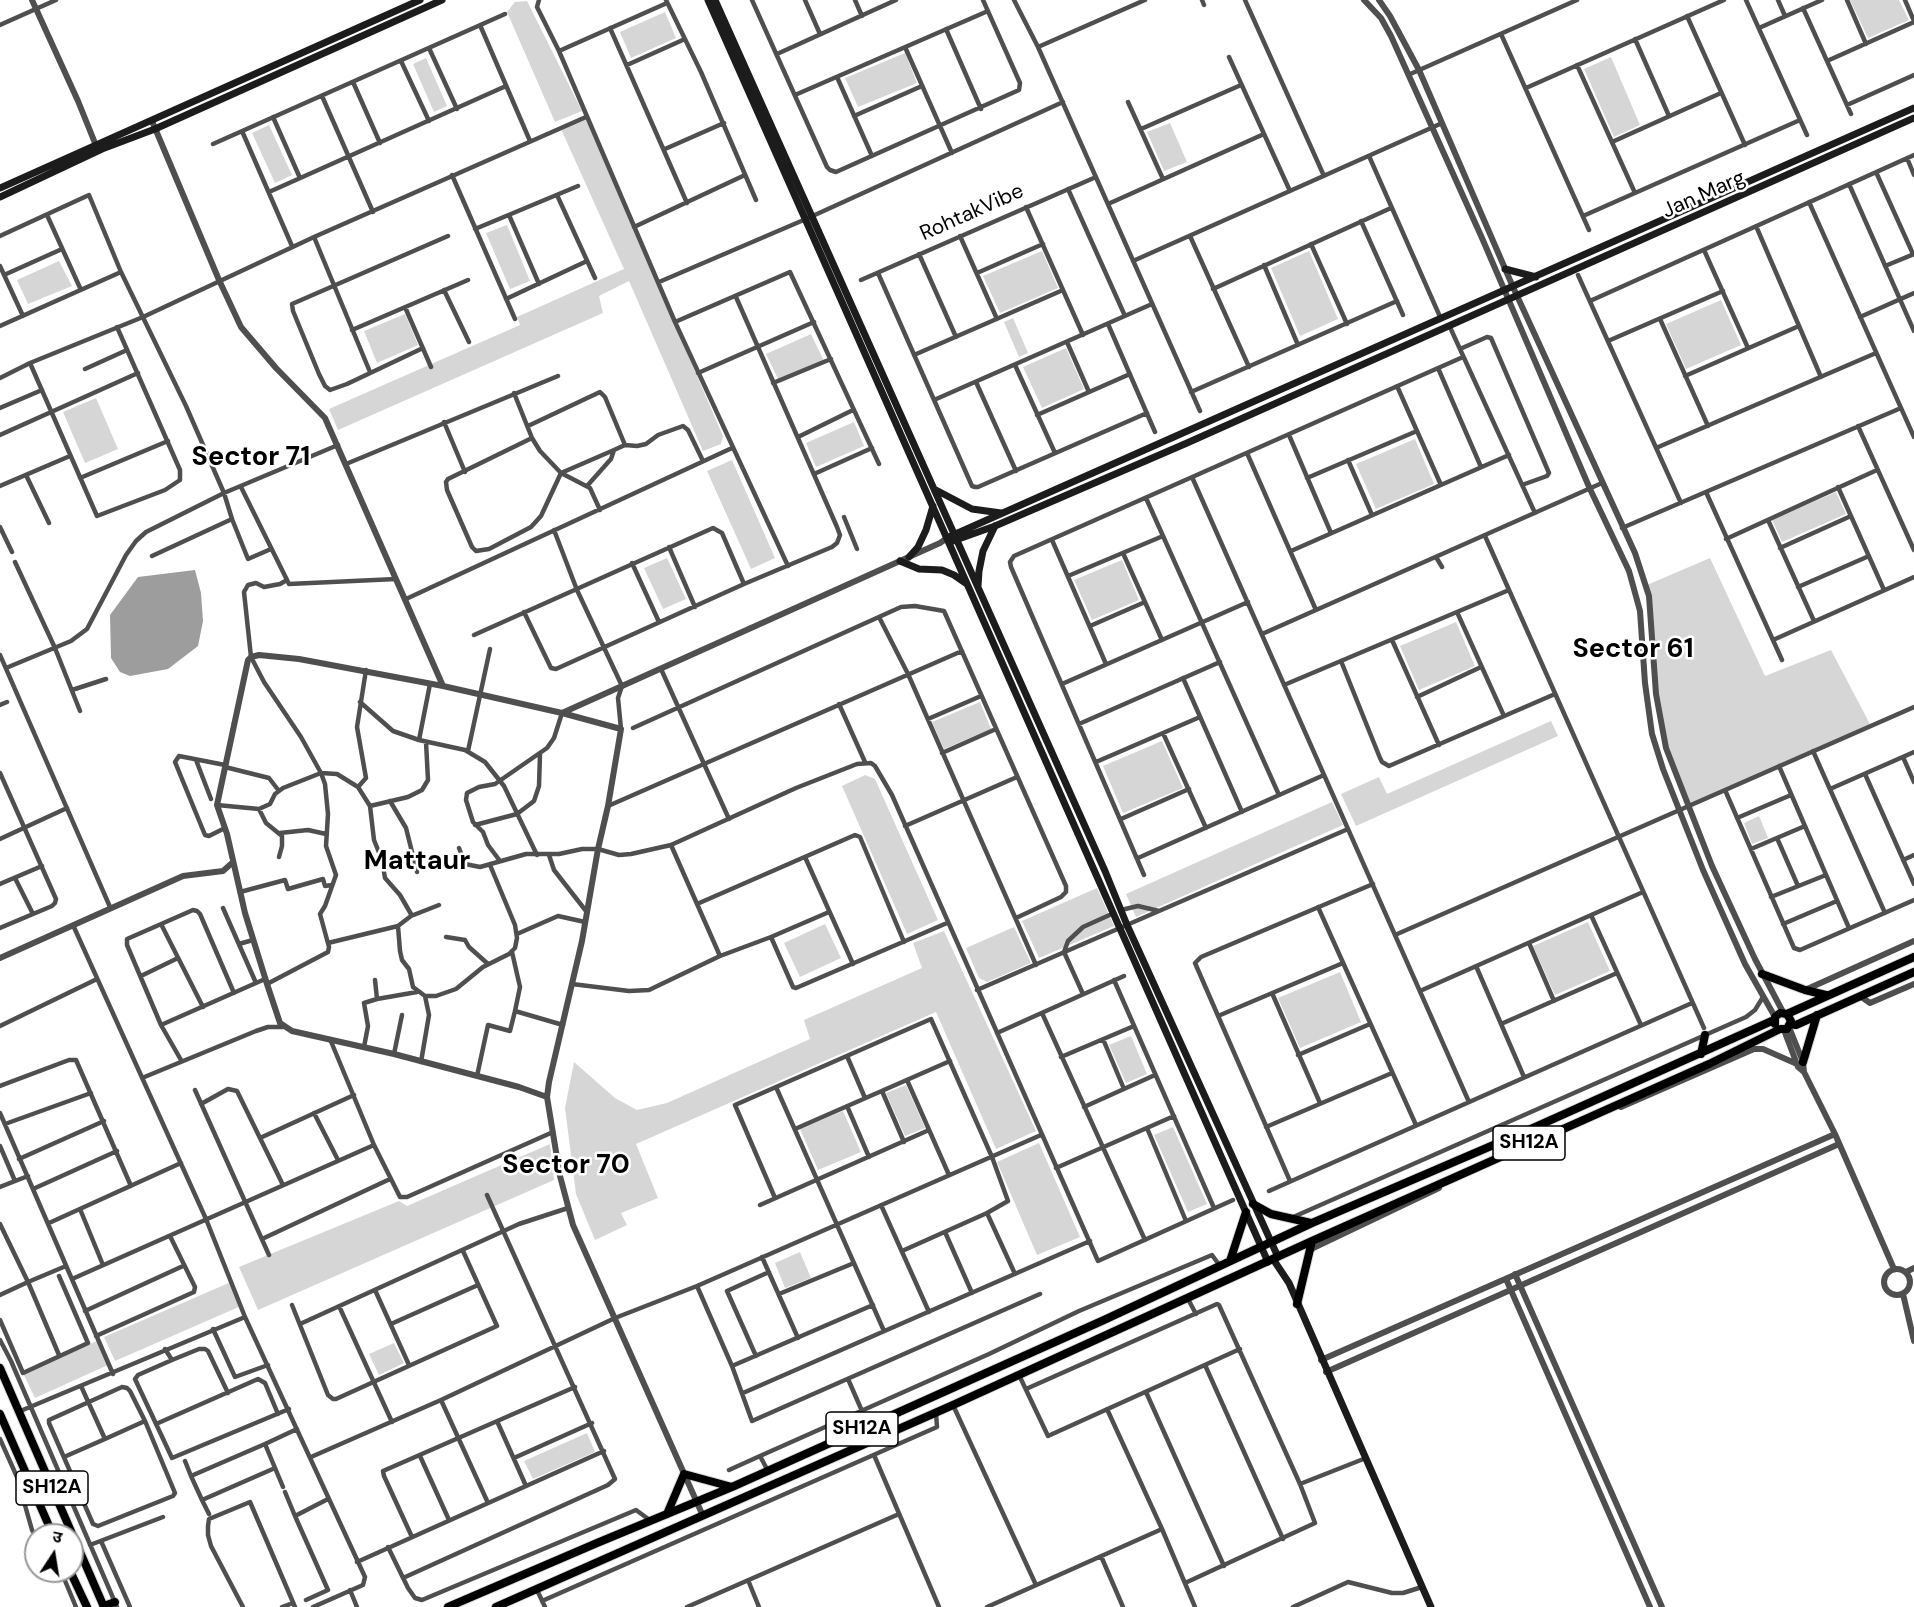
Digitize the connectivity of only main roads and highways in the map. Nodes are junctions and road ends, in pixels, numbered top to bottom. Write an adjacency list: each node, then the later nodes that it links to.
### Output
1 (420, 0): 7 (main road)
2 (442, 0): 7 (main road)
3 (708, 0): 11 (main road)
4 (715, 0): 11 (main road)
5 (1914, 108): 13 (main road)
6 (1914, 118): 17 (main road, Jan Marg)
7 (153, 125): 8 (main road)
8 (97, 148): 9 (main road); 10 (main road)
9 (0, 188)
10 (0, 197)
11 (810, 217): 14 (main road); 15 (main road)
12 (1505, 269): 13 (main road)
13 (1536, 277): 16 (main road)
14 (934, 489): 16 (main road); 18 (main road)
15 (933, 506): 18 (main road); 19 (main road)
16 (1006, 512): 18 (main road)
17 (995, 526): 18 (main road, Jan Marg); 22 (main road)
18 (952, 538): 21 (main road); 22 (main road)
19 (909, 557)
20 (900, 561): 21 (main road)
21 (969, 586): 23 (main road)
22 (978, 588): 23 (main road)
23 (1117, 912): 24 (main road)
24 (1124, 926): 36 (main road); 37 (main road)
25 (1914, 957): 28 (main road)
26 (1914, 972): 30 (main road, SH12A)
27 (1762, 974): 28 (main road)
28 (1826, 996): 29 (main road)
29 (1785, 1013): 31 (main road); 32 (main road)
30 (1817, 1015): 32 (main road, SH12A); 35 (main road)
31 (1774, 1019): 32 (main road); 34 (main road, SH12A)
32 (1786, 1028): 39 (main road, SH12A)
33 (1704, 1031): 34 (main road)
34 (1701, 1054): 38 (main road, SH12A)
35 (1800, 1063)
36 (1253, 1204): 38 (main road); 42 (main road)
37 (1246, 1212): 43 (main road); 45 (main road)
38 (1312, 1223): 42 (main road, SH12A)
39 (1340, 1229): 40 (main road); 41 (main road, SH12A)
40 (1350, 1231)
41 (1312, 1241): 44 (main road, SH12A); 46 (main road)
42 (1271, 1242): 43 (main road, SH12A); 44 (main road)
43 (1261, 1246): 44 (main road); 45 (main road, SH12A)
44 (1273, 1259): 46 (main road); 58 (main road, SH12A)
45 (1230, 1261): 50 (main road, SH12A)
46 (1297, 1304): 59 (main road)
47 (0, 1368): 56 (main road, SH12A)
48 (0, 1414): 49 (main road, SH12A)
49 (3, 1426): 52 (main road, SH12A)
50 (732, 1487): 51 (main road, SH12A); 51 (main road)
51 (667, 1514): 57 (main road, SH12A)
52 (47, 1523)
53 (76, 1583): 55 (main road)
54 (116, 1605): 56 (main road)
55 (87, 1607)
56 (104, 1607)
57 (448, 1607)
58 (496, 1607)
59 (1431, 1607)

